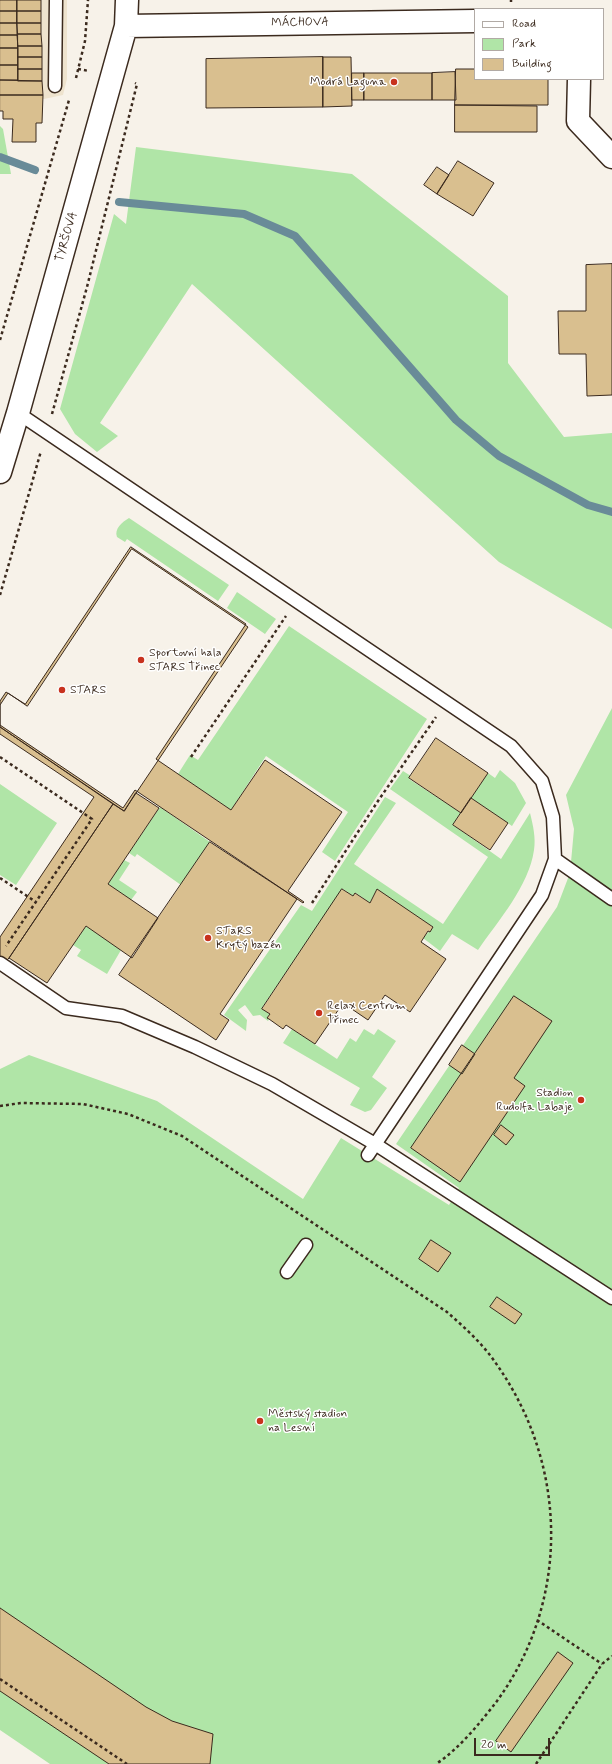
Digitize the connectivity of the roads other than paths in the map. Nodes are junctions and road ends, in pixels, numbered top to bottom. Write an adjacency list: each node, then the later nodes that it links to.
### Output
1 (56, 0): 6 (lane)
2 (127, 0): 4 (street, TYRŠOVA)
3 (474, 21): 4 (street, MÁCHOVA)
4 (126, 26): 8 (street, TYRŠOVA)
5 (579, 80): 7 (street)
6 (55, 86)
7 (612, 157)
8 (18, 413): 9 (street, TYRŠOVA); 10 (lane)
9 (0, 472)
10 (555, 859): 11 (lane); 13 (lane)
11 (612, 899)
12 (0, 963): 13 (lane)
13 (375, 1144): 14 (lane); 17 (lane)
14 (368, 1155)
15 (306, 1245): 16 (lane)
16 (287, 1272)
17 (612, 1298)

